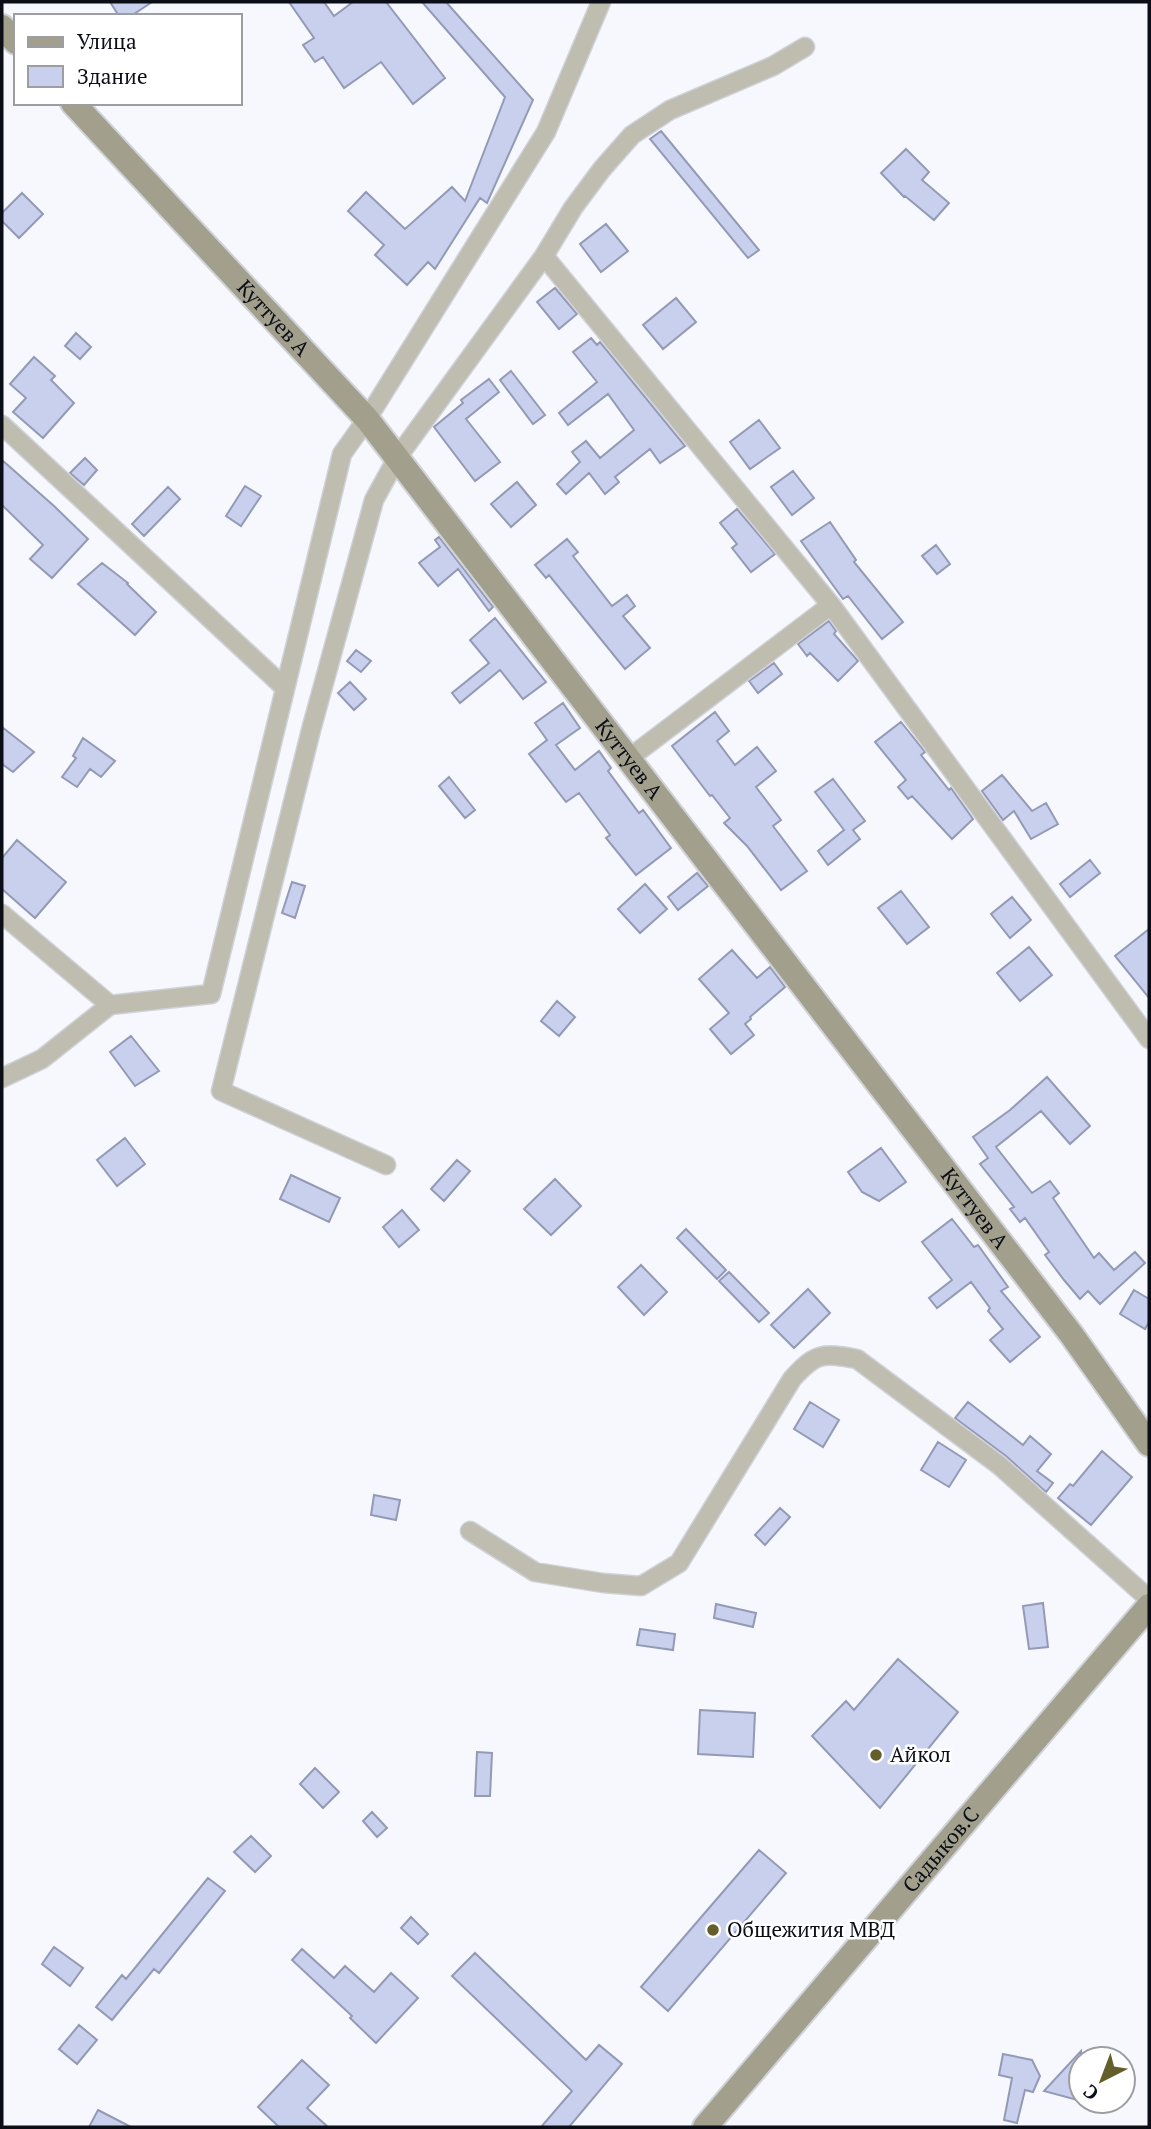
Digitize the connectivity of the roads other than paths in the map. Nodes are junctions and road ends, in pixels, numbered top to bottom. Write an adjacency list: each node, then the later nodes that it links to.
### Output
1 (601, 2): 7 (street)
2 (2, 27): 3 (street)
3 (14, 40)
4 (805, 47): 6 (street)
5 (75, 105): 7 (street, Куттуев А)
6 (544, 256): 9 (street); 10 (street)
7 (368, 419): 9 (street, Куттуев А); 11 (street)
8 (2, 425): 11 (street)
9 (397, 458): 12 (street, Куттуев А); 17 (street)
10 (831, 604): 12 (street); 15 (street)
11 (285, 688): 14 (street)
12 (628, 759): 18 (street, Куттуев А)
13 (2, 914): 14 (street)
14 (110, 1005): 16 (street)
15 (1149, 1039)
16 (2, 1078)
17 (386, 1165)
18 (1149, 1444)
19 (470, 1531): 20 (street)
20 (1149, 1599)
21 (1149, 1606): 22 (street, Садыков.С)
22 (705, 2127)

